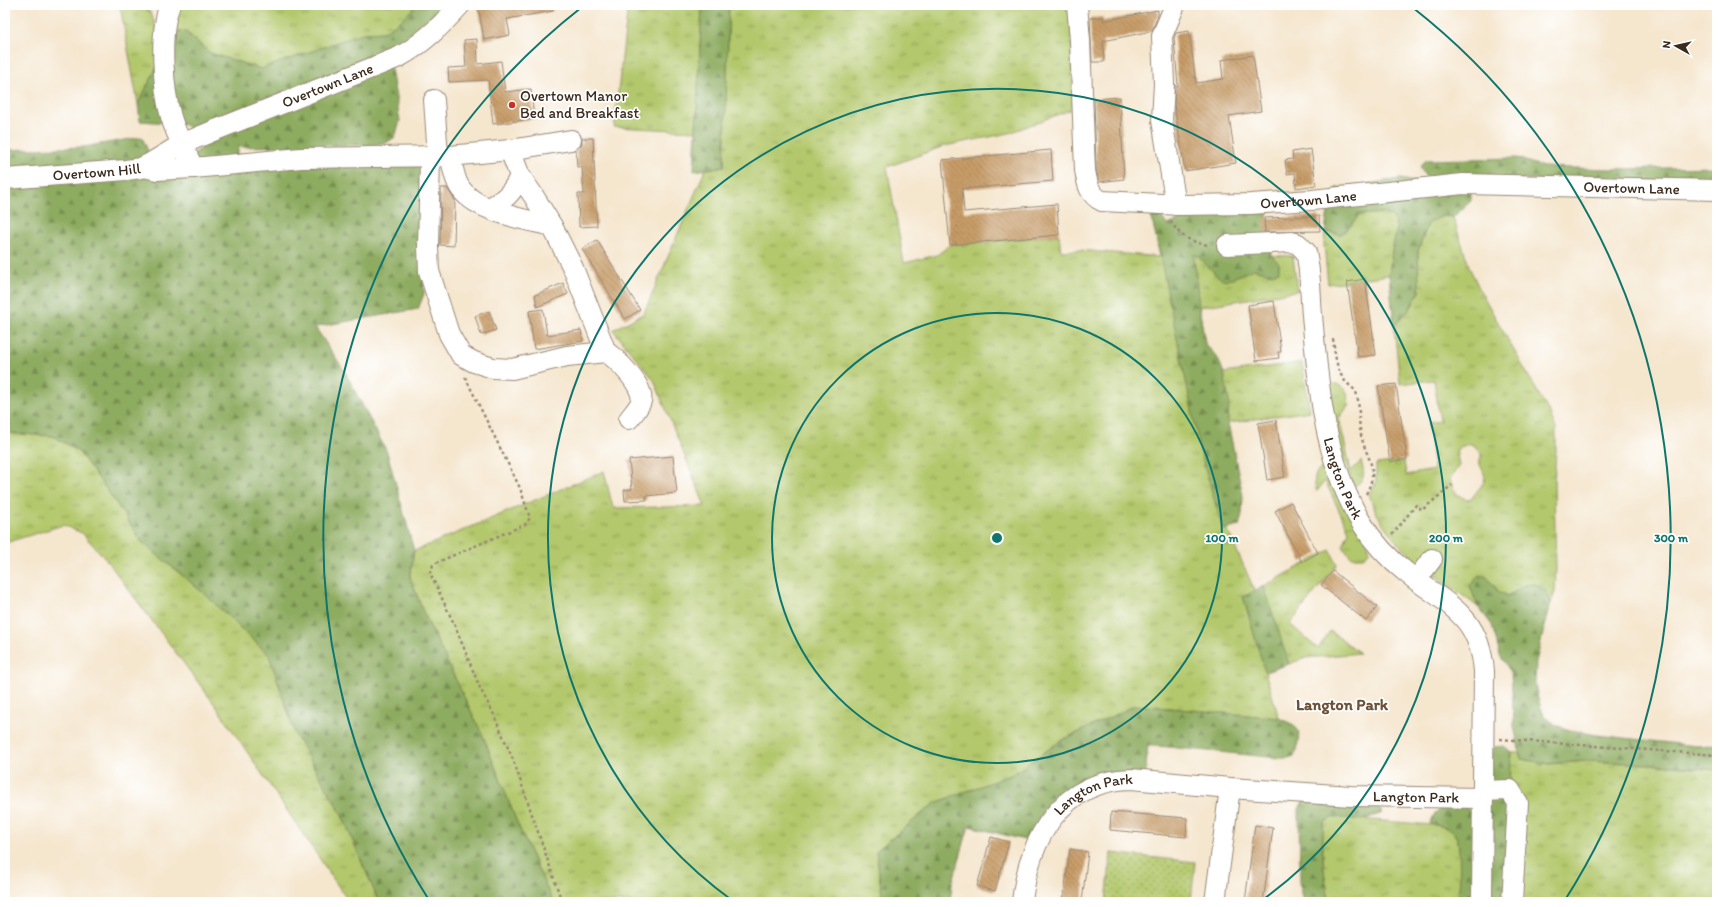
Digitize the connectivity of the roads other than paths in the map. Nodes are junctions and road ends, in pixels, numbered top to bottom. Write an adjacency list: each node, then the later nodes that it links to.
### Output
1 (170, 5): 7 (street)
2 (460, 5): 7 (street, Overtown Lane)
3 (1077, 5): 15 (street, Overtown Lane)
4 (1175, 5): 15 (street)
5 (434, 100): 9 (street)
6 (571, 140): 8 (street)
7 (182, 144): 10 (street, Overtown Hill); 11 (street)
8 (510, 150): 9 (street); 12 (street)
9 (439, 156): 11 (street); 16 (street); 19 (street)
10 (144, 167): 11 (street); 13 (street, Overtown Hill)
11 (193, 168)
12 (520, 176): 16 (street); 17 (street)
13 (5, 179)
14 (1717, 190): 15 (street, Overtown Lane)
15 (1170, 205)
16 (489, 208): 17 (street)
17 (552, 226): 19 (street)
18 (1227, 244): 22 (street, Langton Park)
19 (606, 352): 20 (street)
20 (629, 419)
21 (1432, 559): 22 (street)
22 (1416, 580): 24 (street, Langton Park)
23 (1230, 788): 24 (street, Langton Park); 25 (street, Langton Park); 26 (street)
24 (1482, 794): 27 (street, Langton Park); 28 (street)
25 (1022, 902)
26 (1215, 902)
27 (1482, 902)
28 (1512, 902)

